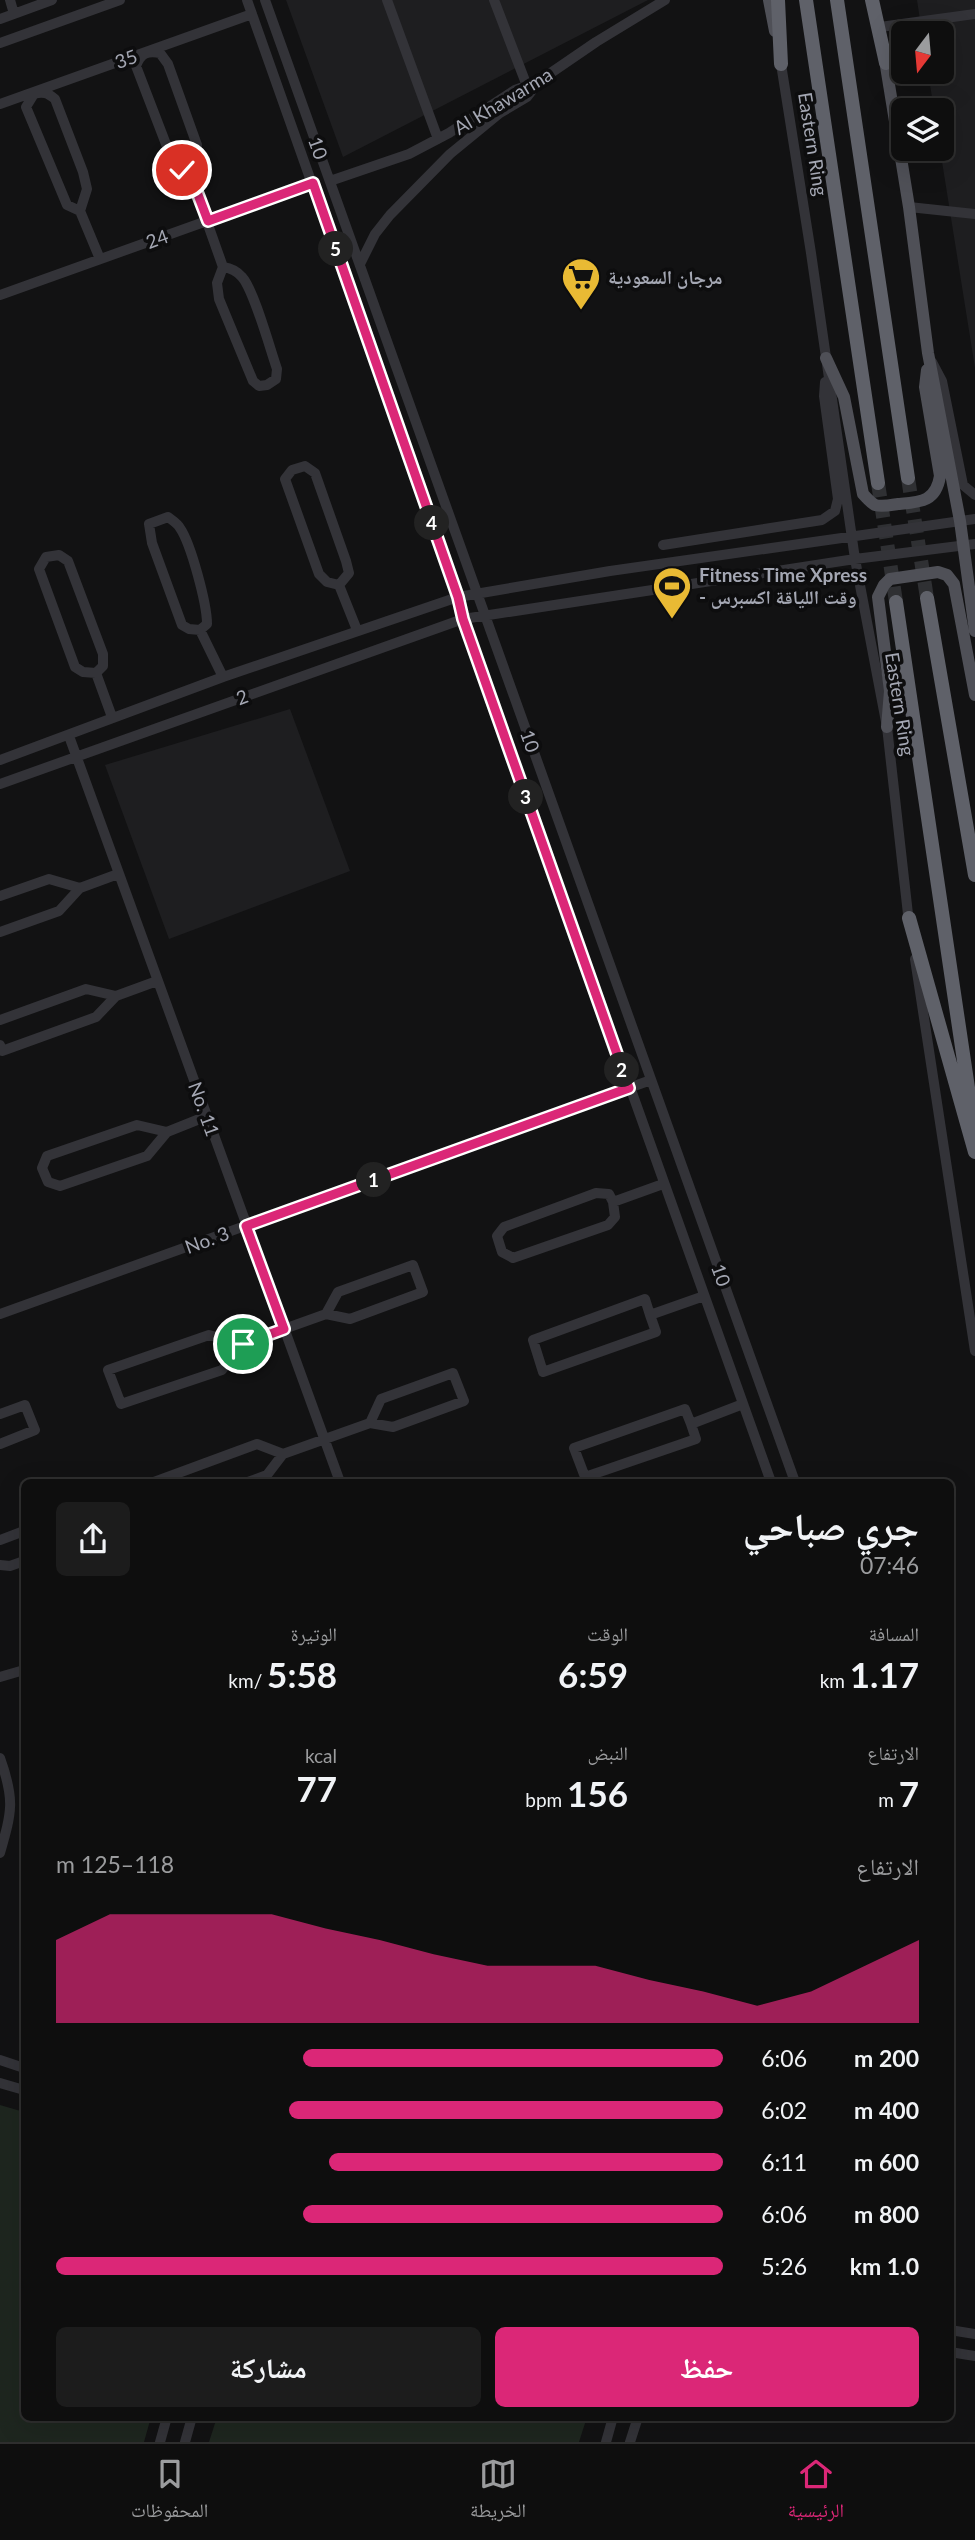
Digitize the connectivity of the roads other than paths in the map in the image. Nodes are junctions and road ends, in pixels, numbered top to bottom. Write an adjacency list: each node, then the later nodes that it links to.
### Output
1 (10, 0): 14 (street)
2 (52, 0): 14 (street)
3 (120, 0): 19 (street)
4 (247, 0): 15 (street, 10)
5 (265, 0): 27 (street, 10)
6 (387, 0): 25 (street)
7 (494, 0): 23 (street)
8 (665, 0): 22 (street, Al Khawarma)
9 (769, 0): 21 (main road)
10 (778, 0): 21 (highway)
11 (806, 0): 40 (highway, Eastern Ring)
12 (837, 0): 39 (highway)
13 (874, 0): 18 (main road); 20 (highway)
14 (14, 14): 17 (street)
15 (252, 14): 24 (street, 35); 28 (street, 10)
16 (975, 14): 18 (street)
17 (0, 19)
18 (880, 27): 20 (main road)
19 (0, 43)
20 (886, 63): 29 (main road)
21 (781, 64): 38 (street, Eastern Ring)
22 (539, 81): 23 (street, Al Khawarma); 34 (street)
23 (527, 86): 25 (street, Al Khawarma)
24 (0, 104)
25 (438, 139): 27 (street, Al Khawarma)
26 (189, 171): 26 (street); 32 (street)
27 (330, 181): 34 (street, 10)
28 (313, 183): 32 (street, 24); 50 (street, 10)
29 (909, 207): 31 (street); 37 (main road)
30 (80, 211): 30 (street); 33 (street)
31 (975, 214)
32 (208, 221): 33 (street, 24); 35 (street)
33 (100, 259): 36 (street, 24)
34 (360, 264): 49 (street, 10)
35 (223, 267): 35 (street)
36 (0, 295)
37 (928, 354): 38 (main road); 41 (street); 43 (main road)
38 (827, 358): 44 (street, Eastern Ring); 45 (street)
39 (908, 478)
40 (878, 483)
41 (975, 495)
42 (975, 519): 43 (street, 2)
43 (960, 521): 44 (street, 2); 46 (main road)
44 (851, 537): 47 (street, Eastern Ring); 49 (street, 2)
45 (663, 545)
46 (970, 545): 47 (street, 2); 57 (main road)
47 (855, 559): 53 (street, 2); 62 (street, Eastern Ring)
48 (340, 585): 48 (street); 56 (street)
49 (478, 593): 50 (street, 2); 53 (street, 10)
50 (458, 597): 54 (street, 10); 56 (street, 2)
51 (927, 598): 68 (highway)
52 (895, 602): 81 (highway, Eastern Ring)
53 (486, 616): 54 (street, 2); 77 (street, 10)
54 (463, 619): 64 (street, 2); 78 (street, 10)
55 (200, 630): 55 (street); 59 (street)
56 (357, 630): 59 (street, 2)
57 (975, 631)
58 (96, 673): 58 (street); 61 (street)
59 (223, 677): 61 (street, 2)
60 (975, 695): 62 (main road)
61 (112, 717): 63 (street, 2)
62 (887, 727): 71 (street, Eastern Ring)
63 (69, 736): 64 (street, No. 11); 65 (street, 2)
64 (75, 757): 66 (street, 2); 67 (street, No. 11)
65 (0, 759)
66 (0, 784)
67 (118, 874): 69 (street); 73 (street, No. 11)
68 (975, 875)
69 (80, 888): 70 (street); 72 (street)
70 (0, 896)
71 (909, 918): 82 (highway); 92 (street, Eastern Ring)
72 (0, 932)
73 (157, 981): 74 (street); 79 (street, No. 11)
74 (116, 996): 75 (street); 76 (street)
75 (0, 1020)
76 (0, 1045)
77 (651, 1080): 78 (street, No. 3); 104 (street, 10)
78 (629, 1088): 83 (street, 10); 85 (street, No. 3)
79 (206, 1116): 80 (street); 85 (street, No. 11)
80 (167, 1132): 80 (street)
81 (975, 1135)
82 (975, 1152)
83 (663, 1184): 84 (street); 86 (street, 10)
84 (613, 1202): 84 (street)
85 (246, 1226): 87 (street, No. 3); 90 (street, No. 11)
86 (704, 1296): 89 (street); 93 (street, 10)
87 (0, 1314)
88 (326, 1314): 88 (street); 90 (street)
89 (650, 1315): 89 (street)
90 (284, 1329): 91 (street); 97 (street, No. 11)
91 (243, 1344): 91 (street)
92 (975, 1352)
93 (743, 1404): 96 (street); 103 (street, 10)
94 (0, 1414): 98 (street)
95 (370, 1423): 95 (street); 97 (street)
96 (691, 1424): 96 (street)
97 (325, 1439): 99 (street); 102 (street, No. 11)
98 (0, 1444)
99 (282, 1454): 100 (street); 101 (street)
100 (162, 1479)
101 (256, 1479)
102 (340, 1479)
103 (770, 1479)
104 (793, 1479)
105 (21, 1532): 106 (street)
106 (0, 1540)
107 (21, 1562): 108 (street)
108 (0, 1565)
109 (21, 1670): 110 (street)
110 (0, 1677)
111 (0, 1758): 112 (street)
112 (11, 1814): 113 (street); 114 (street)
113 (21, 1816)
114 (0, 1853)
115 (0, 2060): 116 (street)
116 (21, 2067)
117 (0, 2083): 118 (street)
118 (21, 2089)
119 (954, 2331): 120 (street)
120 (975, 2334)
121 (954, 2353): 122 (street)
122 (975, 2356)
123 (166, 2421): 127 (street)
124 (191, 2421): 128 (street)
125 (613, 2421): 129 (street)
126 (637, 2421): 130 (street)
127 (160, 2442)
128 (185, 2442)
129 (606, 2442)
130 (631, 2442)

